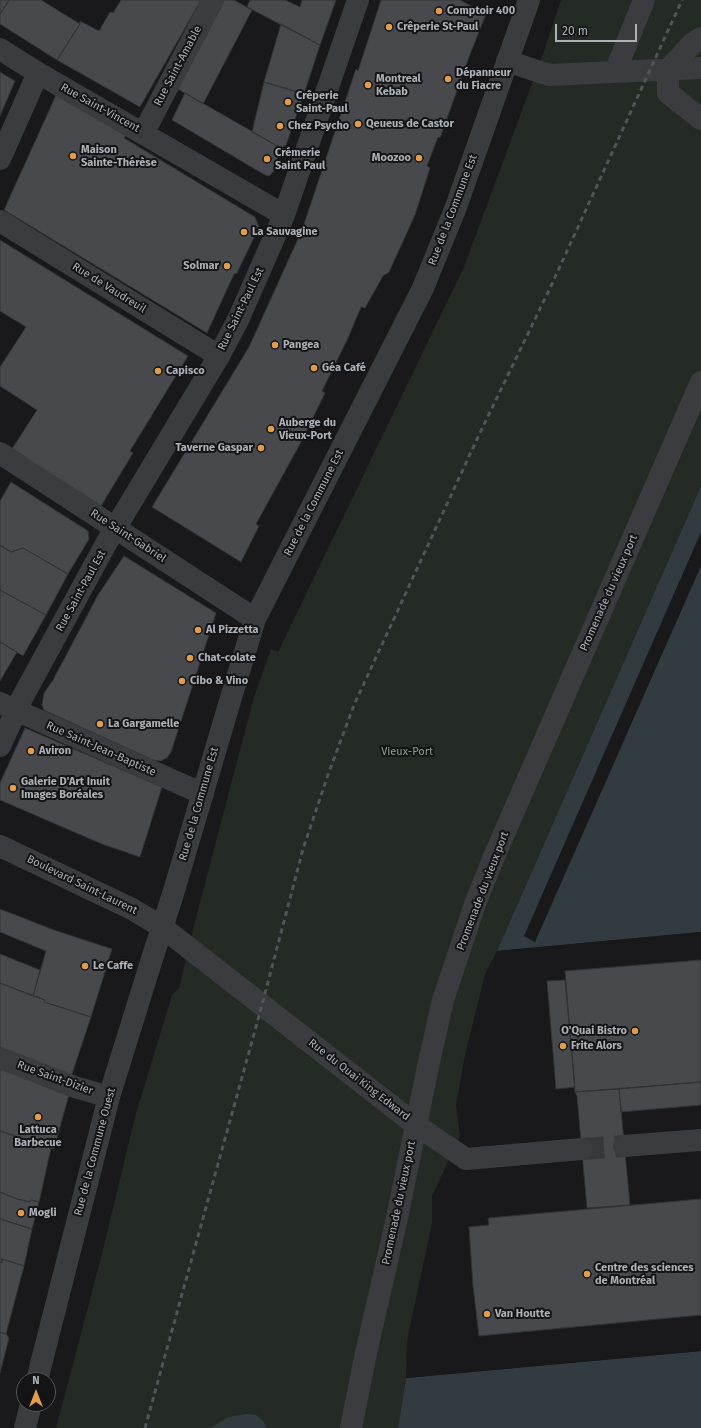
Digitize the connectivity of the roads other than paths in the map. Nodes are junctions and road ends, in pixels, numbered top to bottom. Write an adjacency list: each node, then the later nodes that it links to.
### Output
1 (213, 0): 13 (street, Rue Saint-Amable)
2 (358, 0): 15 (street, Rue Saint-Paul Est)
3 (529, 0): 7 (street, Rue de la Commune Est)
4 (644, 0): 10 (street)
5 (701, 38): 9 (street)
6 (0, 49): 11 (street, Rue Saint-Vincent)
7 (507, 60): 10 (street); 21 (street, Rue de la Commune Est)
8 (701, 68): 9 (street)
9 (668, 70): 10 (street); 12 (street)
10 (615, 72)
11 (38, 73): 13 (street, Rue Saint-Vincent); 14 (street)
12 (701, 119)
13 (144, 132): 15 (street, Rue Saint-Vincent)
14 (0, 159)
15 (284, 215): 17 (street, Rue Saint-Paul Est)
16 (0, 221): 17 (street, Rue de Vaudreuil)
17 (219, 356): 20 (street, Rue Saint-Paul Est)
18 (701, 382): 29 (street, Promenade du vieux port)
19 (0, 453): 20 (street, Rue Saint-Gabriel)
20 (116, 528): 21 (street, Rue Saint-Gabriel); 22 (street, Rue Saint-Paul Est)
21 (256, 619): 24 (street, Rue de la Commune Est)
22 (8, 707): 23 (street, Rue Saint-Paul Est); 24 (street, Rue Saint-Jean-Baptiste)
23 (0, 746)
24 (203, 794): 26 (street, Rue de la Commune Est)
25 (0, 846): 26 (street, Boulevard Saint-Laurent)
26 (162, 926): 28 (street, Rue de la Commune Ouest); 29 (street, Rue du Quai King Edward)
27 (0, 1058): 28 (street, Rue Saint-Dizier)
28 (109, 1097): 33 (street, Rue de la Commune Ouest)
29 (416, 1125): 32 (street, Rue du Quai King Edward); 36 (street, Promenade du vieux port)
30 (701, 1140): 31 (street)
31 (624, 1146)
32 (582, 1149)
33 (39, 1372)
34 (29, 1412): 35 (street)
35 (25, 1428)
36 (351, 1428)

